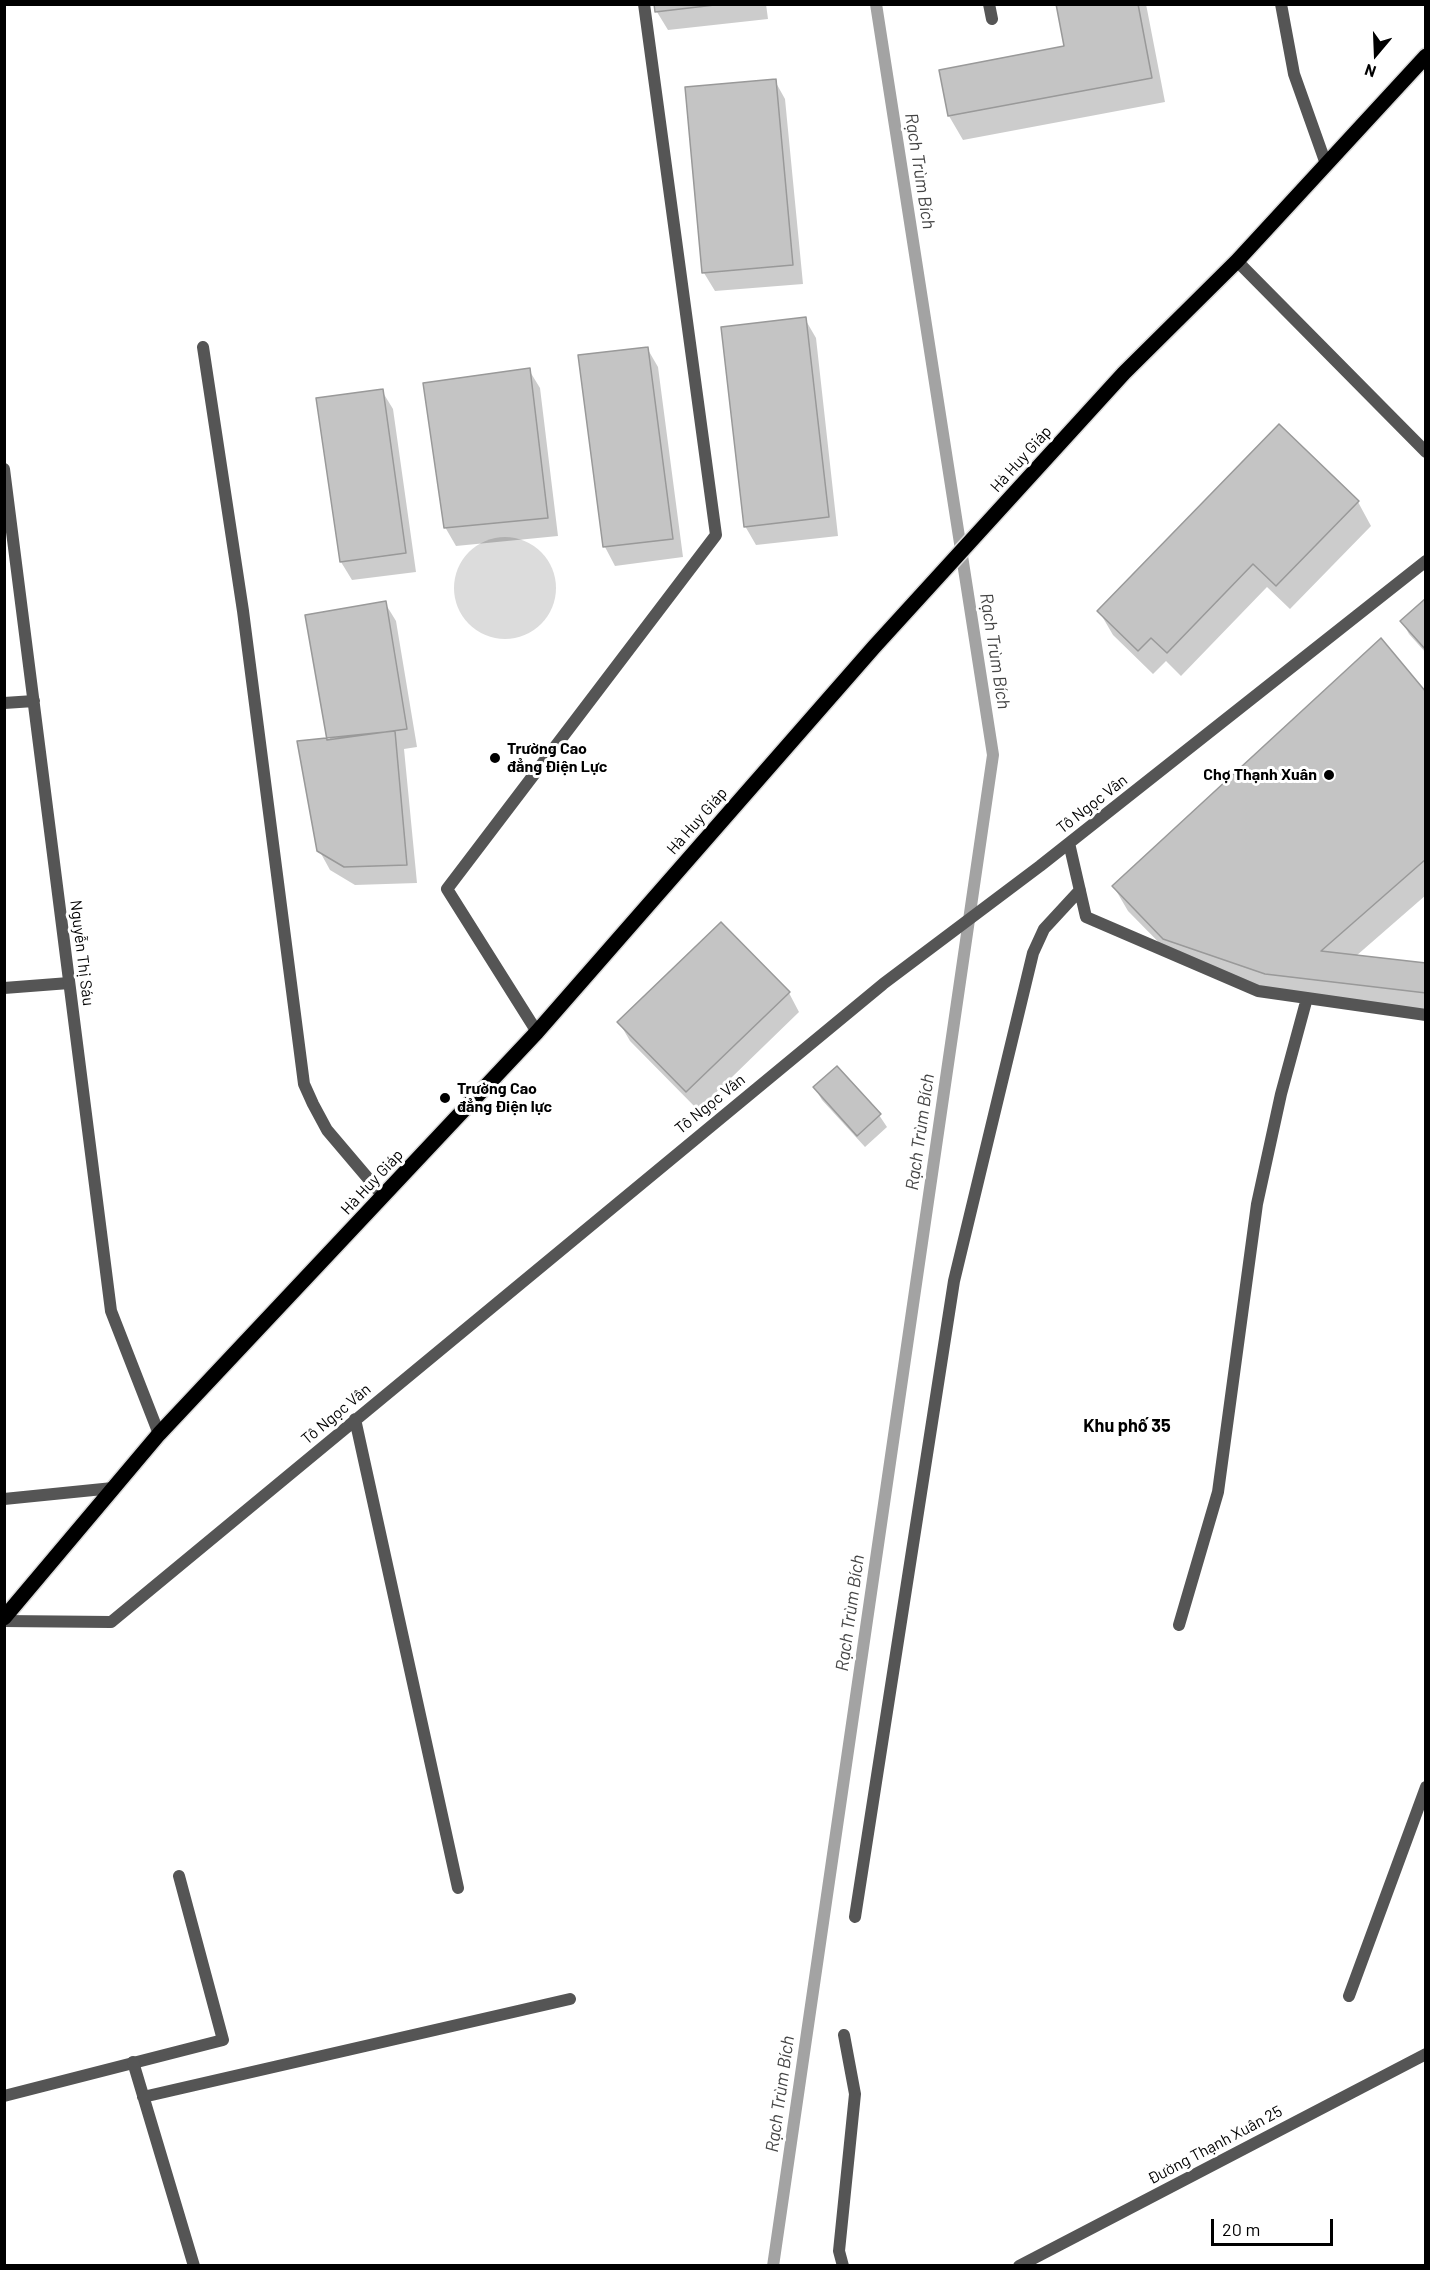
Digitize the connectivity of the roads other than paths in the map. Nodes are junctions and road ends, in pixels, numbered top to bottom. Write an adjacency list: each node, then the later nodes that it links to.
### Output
1 (644, 4): 21 (street)
2 (989, 4): 4 (street)
3 (1281, 4): 6 (street)
4 (992, 20)
5 (1425, 56): 6 (main road, Hà Huy Giáp)
6 (1326, 164): 7 (main road, Hà Huy Giáp)
7 (1237, 261): 9 (street); 21 (main road, Hà Huy Giáp)
8 (203, 348): 22 (street)
9 (1425, 452)
10 (4, 469): 11 (street, Nguyễn Thị Sáu)
11 (9, 542): 13 (street, Nguyễn Thị Sáu)
12 (1425, 561): 15 (street, Tô Ngọc Vân)
13 (34, 701): 14 (street); 17 (street, Nguyễn Thị Sáu)
14 (4, 703)
15 (1069, 843): 16 (street); 23 (street, Tô Ngọc Vân)
16 (1080, 890): 19 (street); 32 (street)
17 (69, 983): 18 (street); 24 (street, Nguyễn Thị Sáu)
18 (4, 988)
19 (1307, 998): 20 (street); 28 (street)
20 (1425, 1015)
21 (537, 1032): 22 (main road, Hà Huy Giáp)
22 (383, 1196): 24 (main road, Hà Huy Giáp)
23 (355, 1419): 27 (street, Tô Ngọc Vân); 31 (street)
24 (159, 1434): 25 (main road, Hà Huy Giáp)
25 (114, 1488): 26 (street); 27 (main road, Hà Huy Giáp)
26 (4, 1499)
27 (4, 1619)
28 (1179, 1625)
29 (1425, 1787): 33 (street)
30 (179, 1876): 37 (street)
31 (458, 1888)
32 (855, 1917)
33 (1349, 1996)
34 (570, 1999): 39 (street)
35 (844, 2035): 41 (street)
36 (1425, 2054): 42 (street, Đường Thạnh Xuân 25)
37 (133, 2062): 38 (street); 39 (street)
38 (4, 2096)
39 (143, 2097): 40 (street)
40 (194, 2265)
41 (843, 2265)
42 (1019, 2265)

